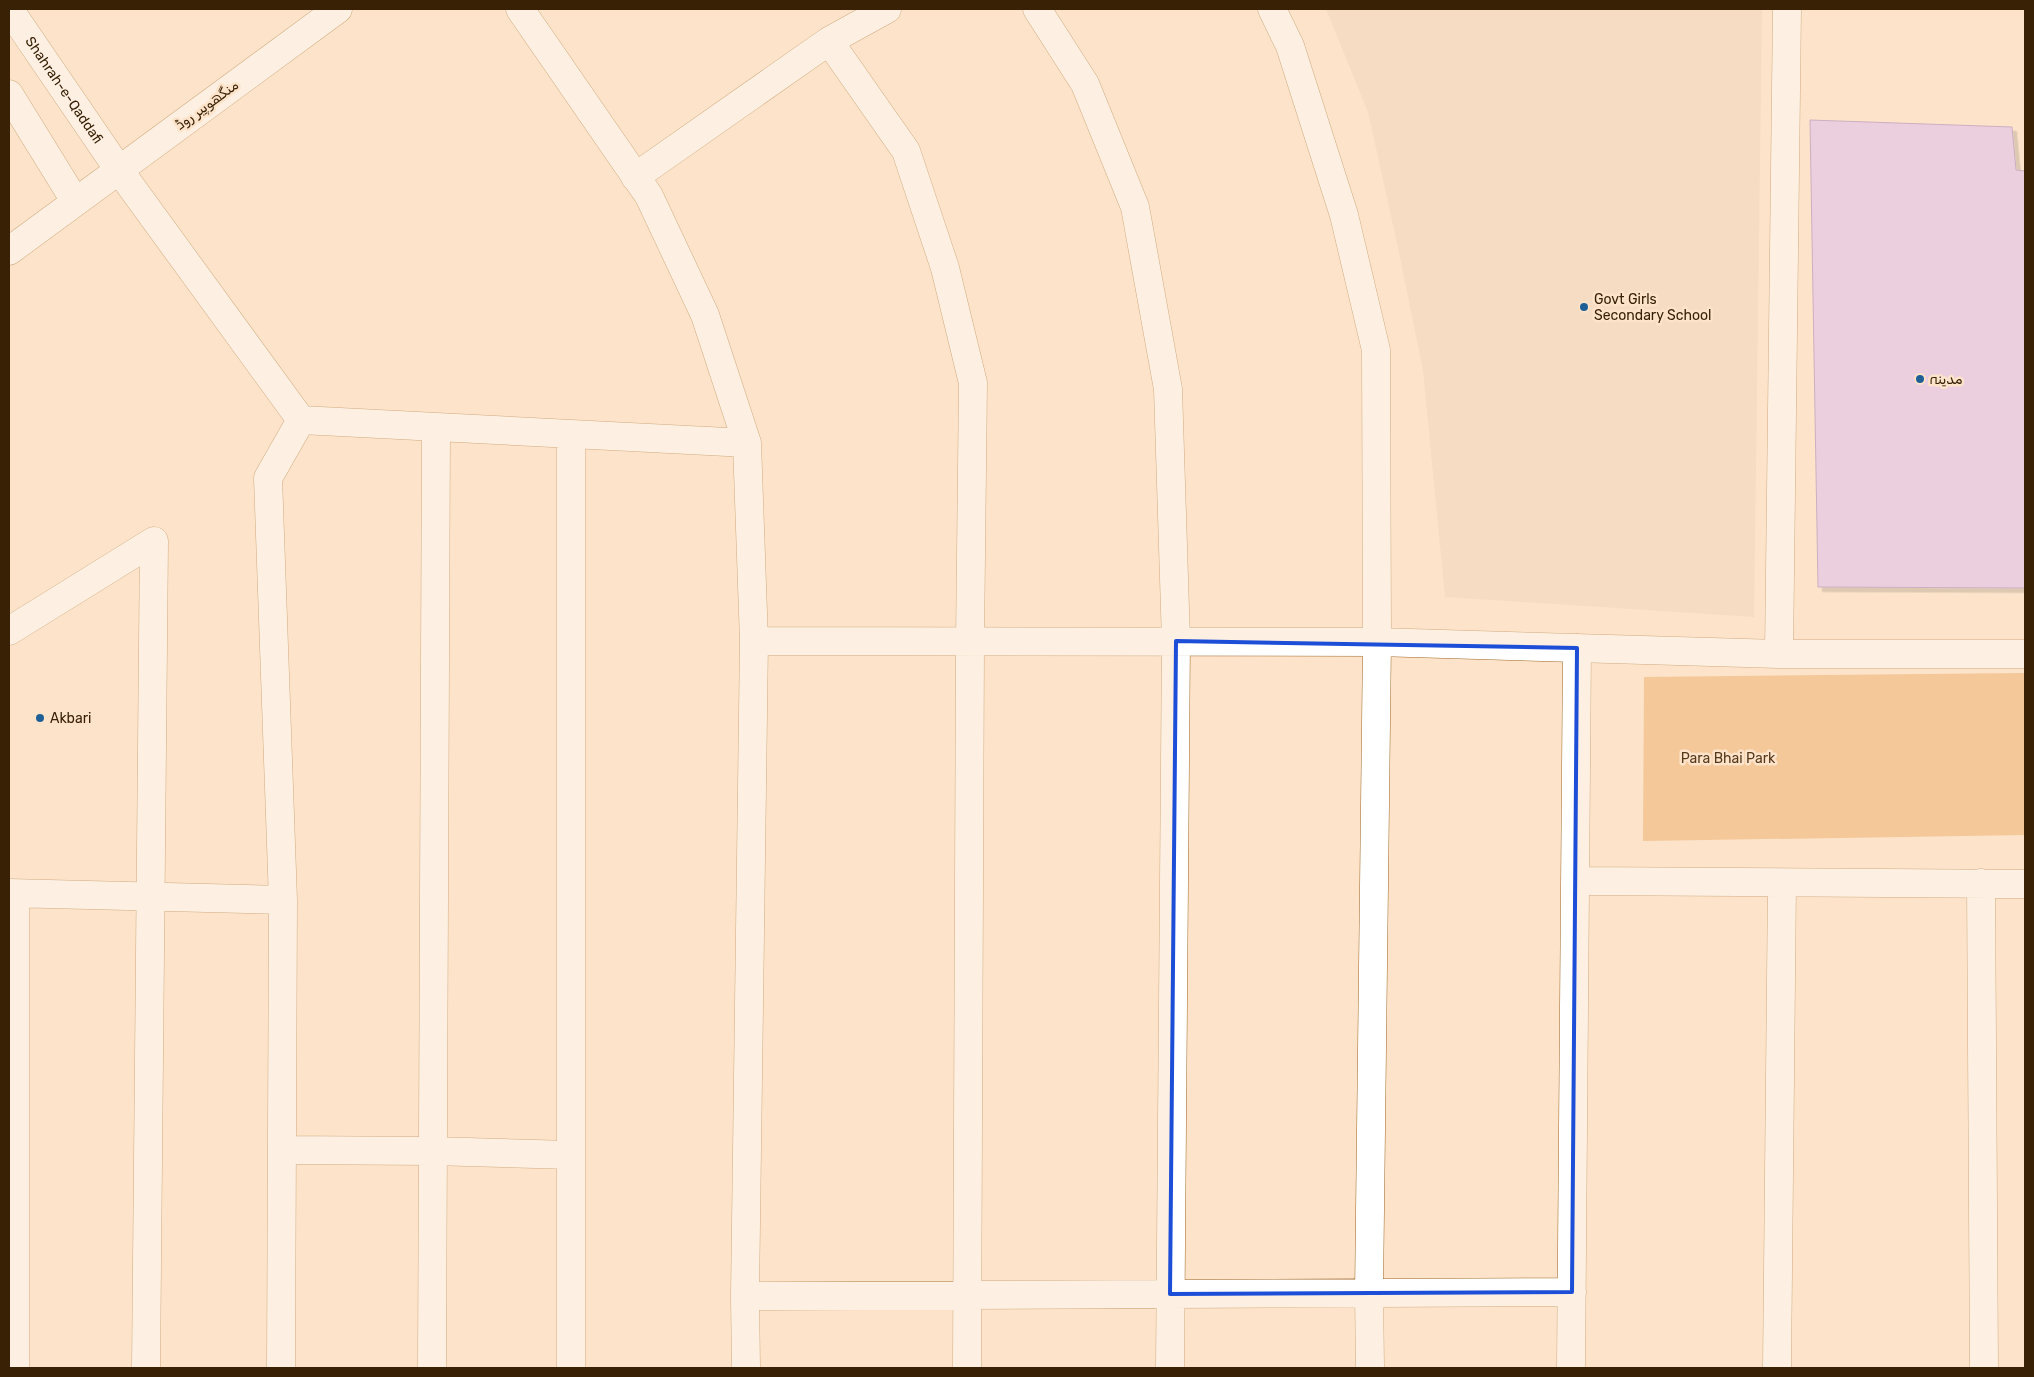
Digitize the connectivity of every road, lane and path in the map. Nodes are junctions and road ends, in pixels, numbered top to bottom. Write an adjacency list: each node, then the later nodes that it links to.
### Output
1 (9, 9): 10 (street, Shahrah-e-Qaddafi)
2 (338, 9): 10 (street, منگھوپیر روڈ)
3 (520, 9): 11 (street)
4 (887, 9): 8 (street)
5 (1037, 9): 21 (street)
6 (1272, 9): 22 (street)
7 (1787, 9): 24 (street)
8 (829, 41): 11 (street); 20 (street)
9 (9, 94): 12 (street)
10 (119, 170): 12 (street, منگھوپیر روڈ); 14 (street, Shahrah-e-Qaddafi)
11 (635, 176): 17 (street)
12 (75, 201): 13 (street, منگھوپیر روڈ)
13 (9, 251)
14 (301, 420): 15 (street); 32 (street)
15 (436, 427): 16 (street); 34 (street)
16 (571, 434): 17 (street); 35 (street)
17 (747, 443): 19 (street)
18 (9, 631): 31 (street)
19 (754, 640): 20 (street); 40 (street)
20 (970, 641): 21 (street); 39 (street)
21 (1176, 641): 22 (street); 38 (street)
22 (1377, 642): 23 (street); 37 (street)
23 (1576, 648): 24 (street); 26 (street)
24 (1780, 654): 25 (street)
25 (2025, 654)
26 (1576, 881): 27 (street); 36 (street)
27 (1782, 883): 28 (street); 51 (street)
28 (1981, 884): 29 (street); 52 (street)
29 (2025, 884)
30 (12, 893): 31 (street); 41 (street)
31 (150, 896): 32 (street); 42 (street)
32 (283, 900): 33 (street)
33 (282, 1150): 34 (street); 43 (street)
34 (433, 1151): 35 (street); 44 (street)
35 (572, 1155): 45 (street)
36 (1572, 1292): 37 (street); 50 (street)
37 (1369, 1293): 38 (street); 49 (street)
38 (1170, 1294): 39 (street); 48 (street)
39 (968, 1295): 40 (street); 47 (street)
40 (745, 1296): 46 (street)
41 (15, 1368)
42 (146, 1368)
43 (281, 1368)
44 (432, 1368)
45 (572, 1368)
46 (746, 1368)
47 (967, 1368)
48 (1170, 1368)
49 (1370, 1368)
50 (1572, 1368)
51 (1777, 1368)
52 (1984, 1368)

